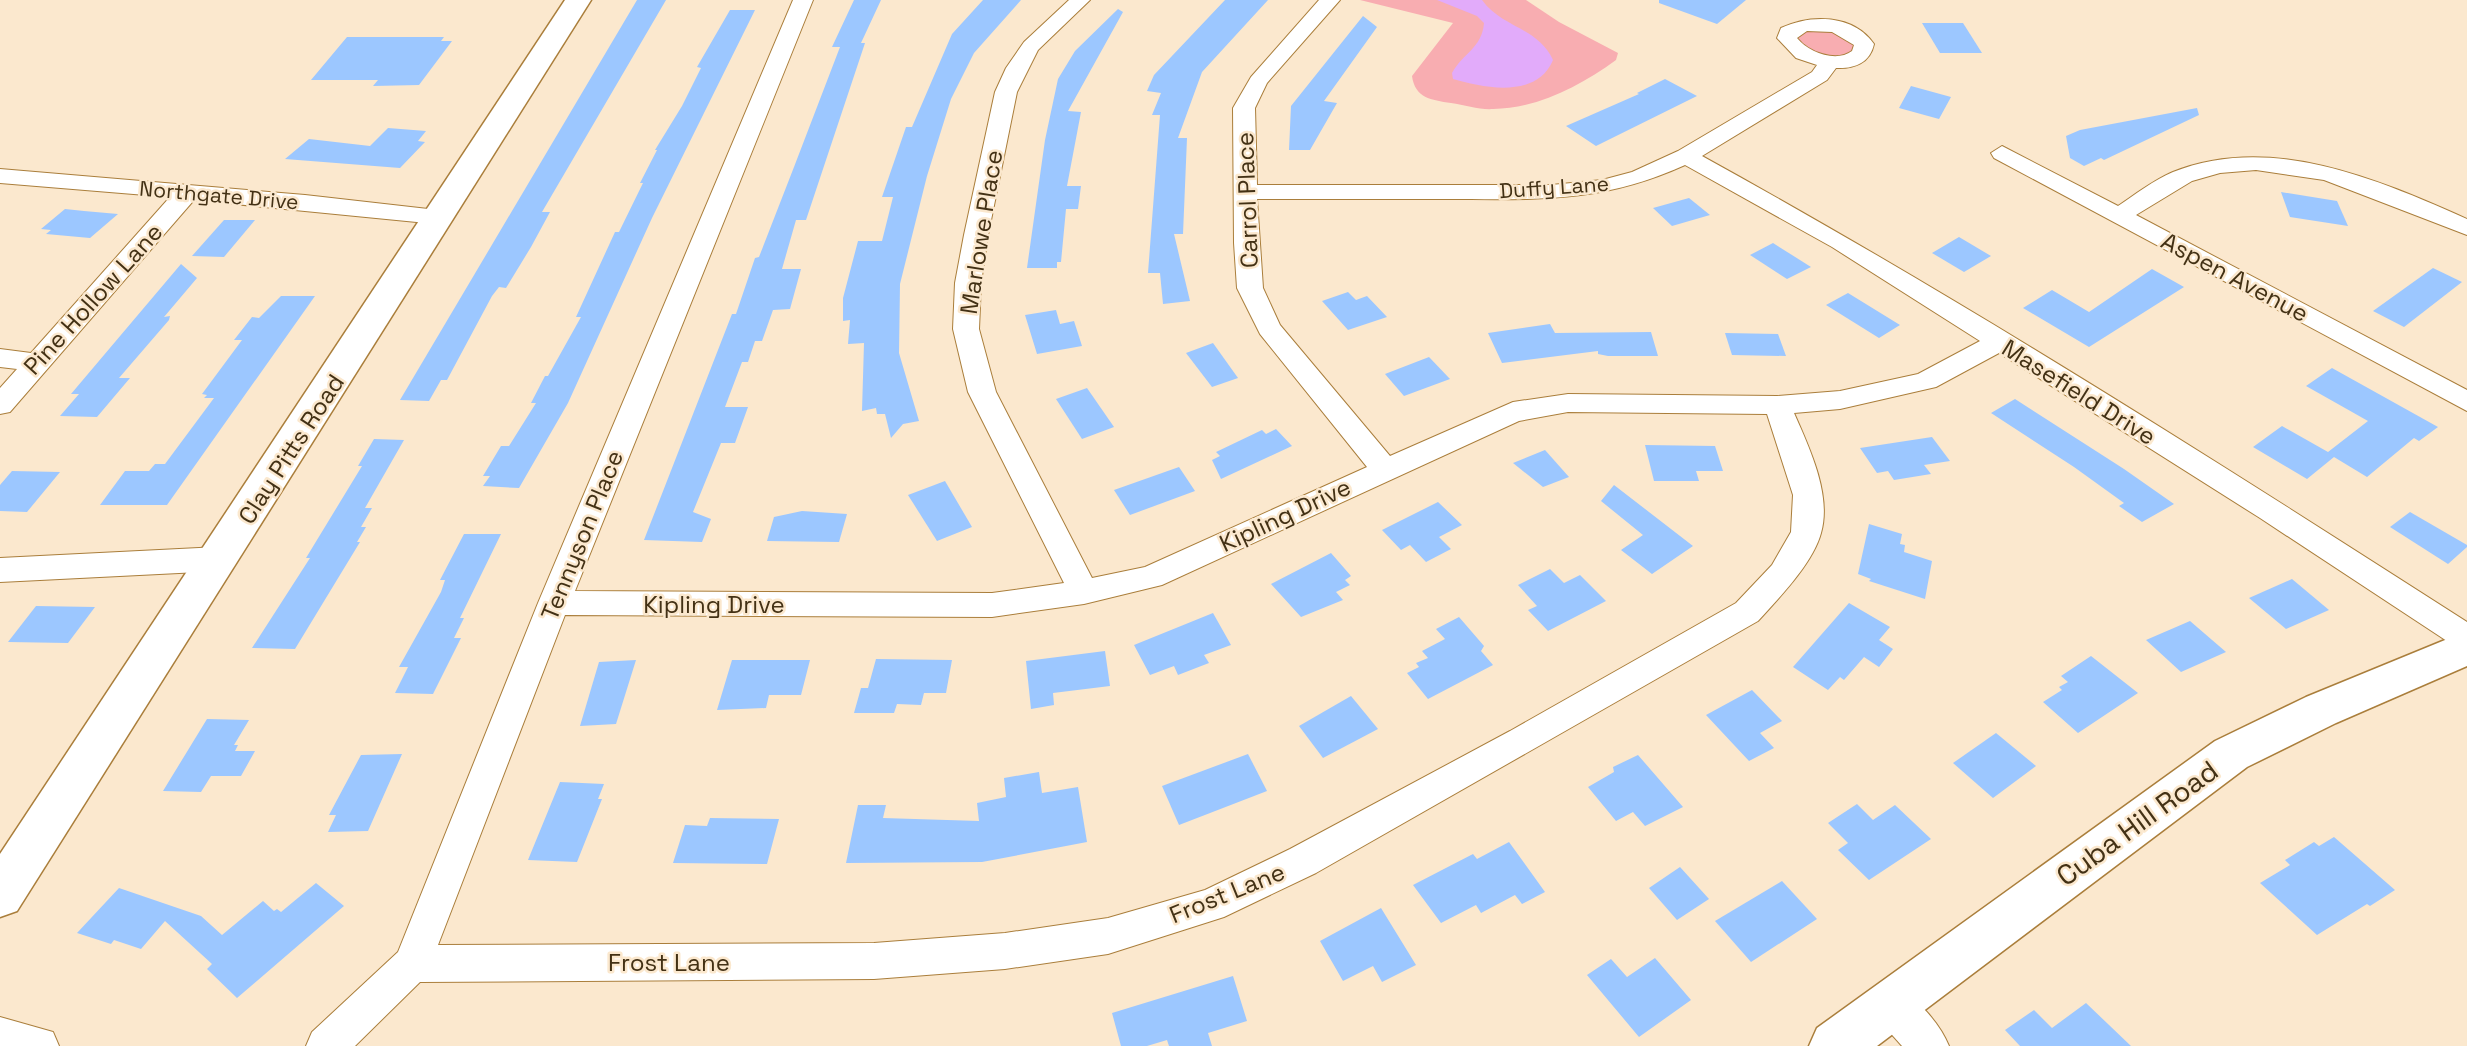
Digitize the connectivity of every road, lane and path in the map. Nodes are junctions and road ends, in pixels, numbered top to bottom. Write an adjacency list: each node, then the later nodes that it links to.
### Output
1 (579, 0): 12 (street, Clay Pitts Road)
2 (803, 0): 24 (street, Tennyson Place)
3 (1080, 0): 23 (street, Marlowe Place)
4 (1329, 0): 9 (street, Carrol Place)
5 (1829, 62): 7 (street, Duffy Lane)
6 (2002, 153): 11 (street, Aspen Avenue)
7 (1686, 156): 9 (street, Duffy Lane); 14 (street, Masefield Drive)
8 (0, 176): 10 (street, Northgate Drive)
9 (1244, 192): 20 (street, Carrol Place)
10 (187, 193): 12 (street, Northgate Drive); 16 (street, Pine Hollow Lane)
11 (2120, 215): 13 (street); 17 (street, Aspen Avenue)
12 (437, 217): 21 (street, Clay Pitts Road)
13 (2467, 228)
14 (1998, 342): 19 (street, Kipling Drive); 25 (street, Masefield Drive)
15 (0, 358): 16 (street)
16 (37, 362): 18 (street, Pine Hollow Lane)
17 (2467, 402)
18 (0, 405)
19 (1777, 405): 20 (street, Kipling Drive); 28 (street, Frost Lane)
20 (1385, 469): 23 (street, Kipling Drive)
21 (219, 559): 22 (street); 27 (street, Clay Pitts Road)
22 (0, 570)
23 (1084, 592): 24 (street, Kipling Drive)
24 (554, 603): 28 (street, Tennyson Place)
25 (2467, 638)
26 (2467, 648): 29 (street, Cuba Hill Road)
27 (0, 895)
28 (412, 964): 32 (street, Tennyson Place)
29 (1891, 1004): 33 (street, Cuba Hill Road); 34 (street)
30 (0, 1037): 31 (street)
31 (39, 1046)
32 (327, 1046)
33 (1835, 1046)
34 (1929, 1046)

